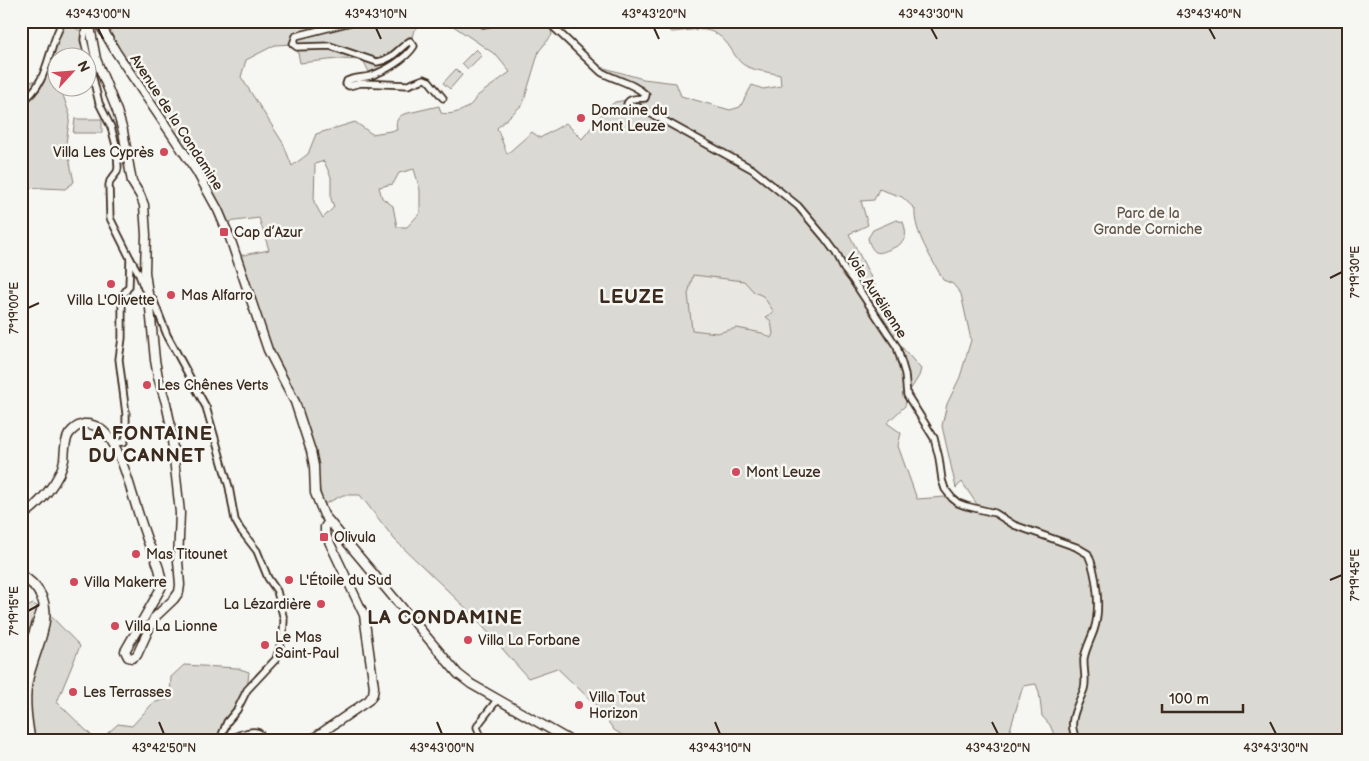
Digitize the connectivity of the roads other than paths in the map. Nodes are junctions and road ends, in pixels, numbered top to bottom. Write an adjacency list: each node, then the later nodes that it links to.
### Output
1 (63, 21): 11 (street)
2 (88, 21): 12 (street); 13 (street)
3 (98, 21): 9 (street, Avenue de la Condamine)
4 (106, 21): 9 (street)
5 (355, 21): 10 (street)
6 (478, 21): 7 (street)
7 (501, 21)
8 (547, 21): 28 (street, Voie Aurélienne)
9 (102, 30): 16 (street, Avenue de la Condamine)
10 (443, 98)
11 (21, 102)
12 (130, 258): 13 (street); 14 (street)
13 (148, 293): 14 (street); 22 (street)
14 (113, 443): 15 (street)
15 (21, 516)
16 (329, 521): 20 (street, Avenue de la Condamine); 25 (street)
17 (21, 575): 18 (main road)
18 (43, 605): 19 (main road); 21 (main road)
19 (21, 671)
20 (497, 700): 26 (street); 27 (street, Avenue de la Condamine)
21 (30, 740)
22 (220, 740)
23 (229, 740): 24 (street)
24 (265, 740)
25 (311, 740)
26 (482, 740)
27 (569, 740)
28 (1077, 740)

